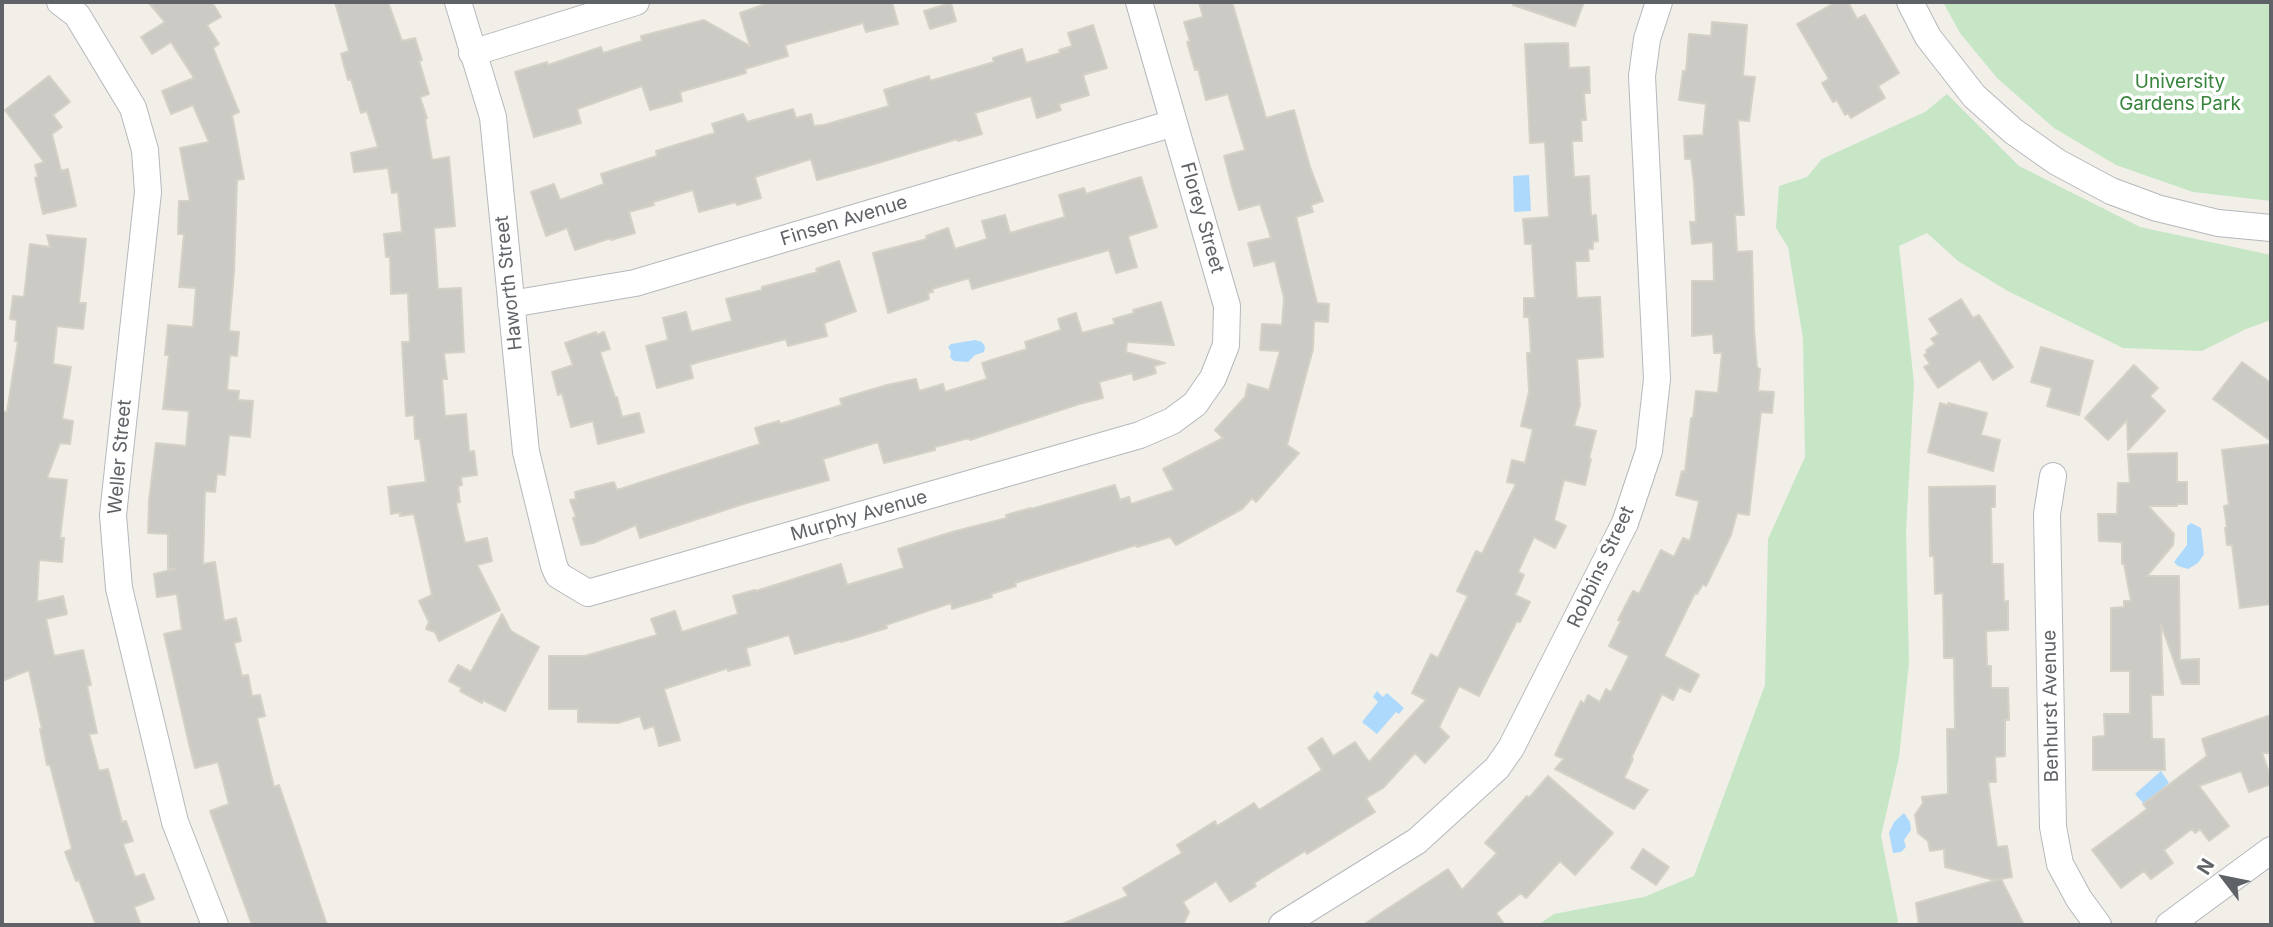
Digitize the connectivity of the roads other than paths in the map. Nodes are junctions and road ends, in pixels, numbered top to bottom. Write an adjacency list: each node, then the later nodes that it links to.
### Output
1 (60, 2): 15 (street, Weller Street)
2 (458, 2): 7 (street, Haworth Street)
3 (636, 2): 7 (street)
4 (1139, 2): 8 (street, Florey Street)
5 (1659, 2): 16 (street, Robbins Street)
6 (1910, 2): 9 (street)
7 (472, 52): 10 (street, Haworth Street)
8 (1174, 123): 10 (street, Finsen Avenue); 11 (street, Florey Street)
9 (2271, 228)
10 (511, 304): 13 (street, Haworth Street)
11 (1172, 421): 13 (street, Murphy Avenue)
12 (2053, 476): 17 (street, Benhurst Avenue)
13 (554, 566)
14 (2271, 850): 18 (street)
15 (215, 925)
16 (1282, 925)
17 (2098, 925)
18 (2169, 925)

